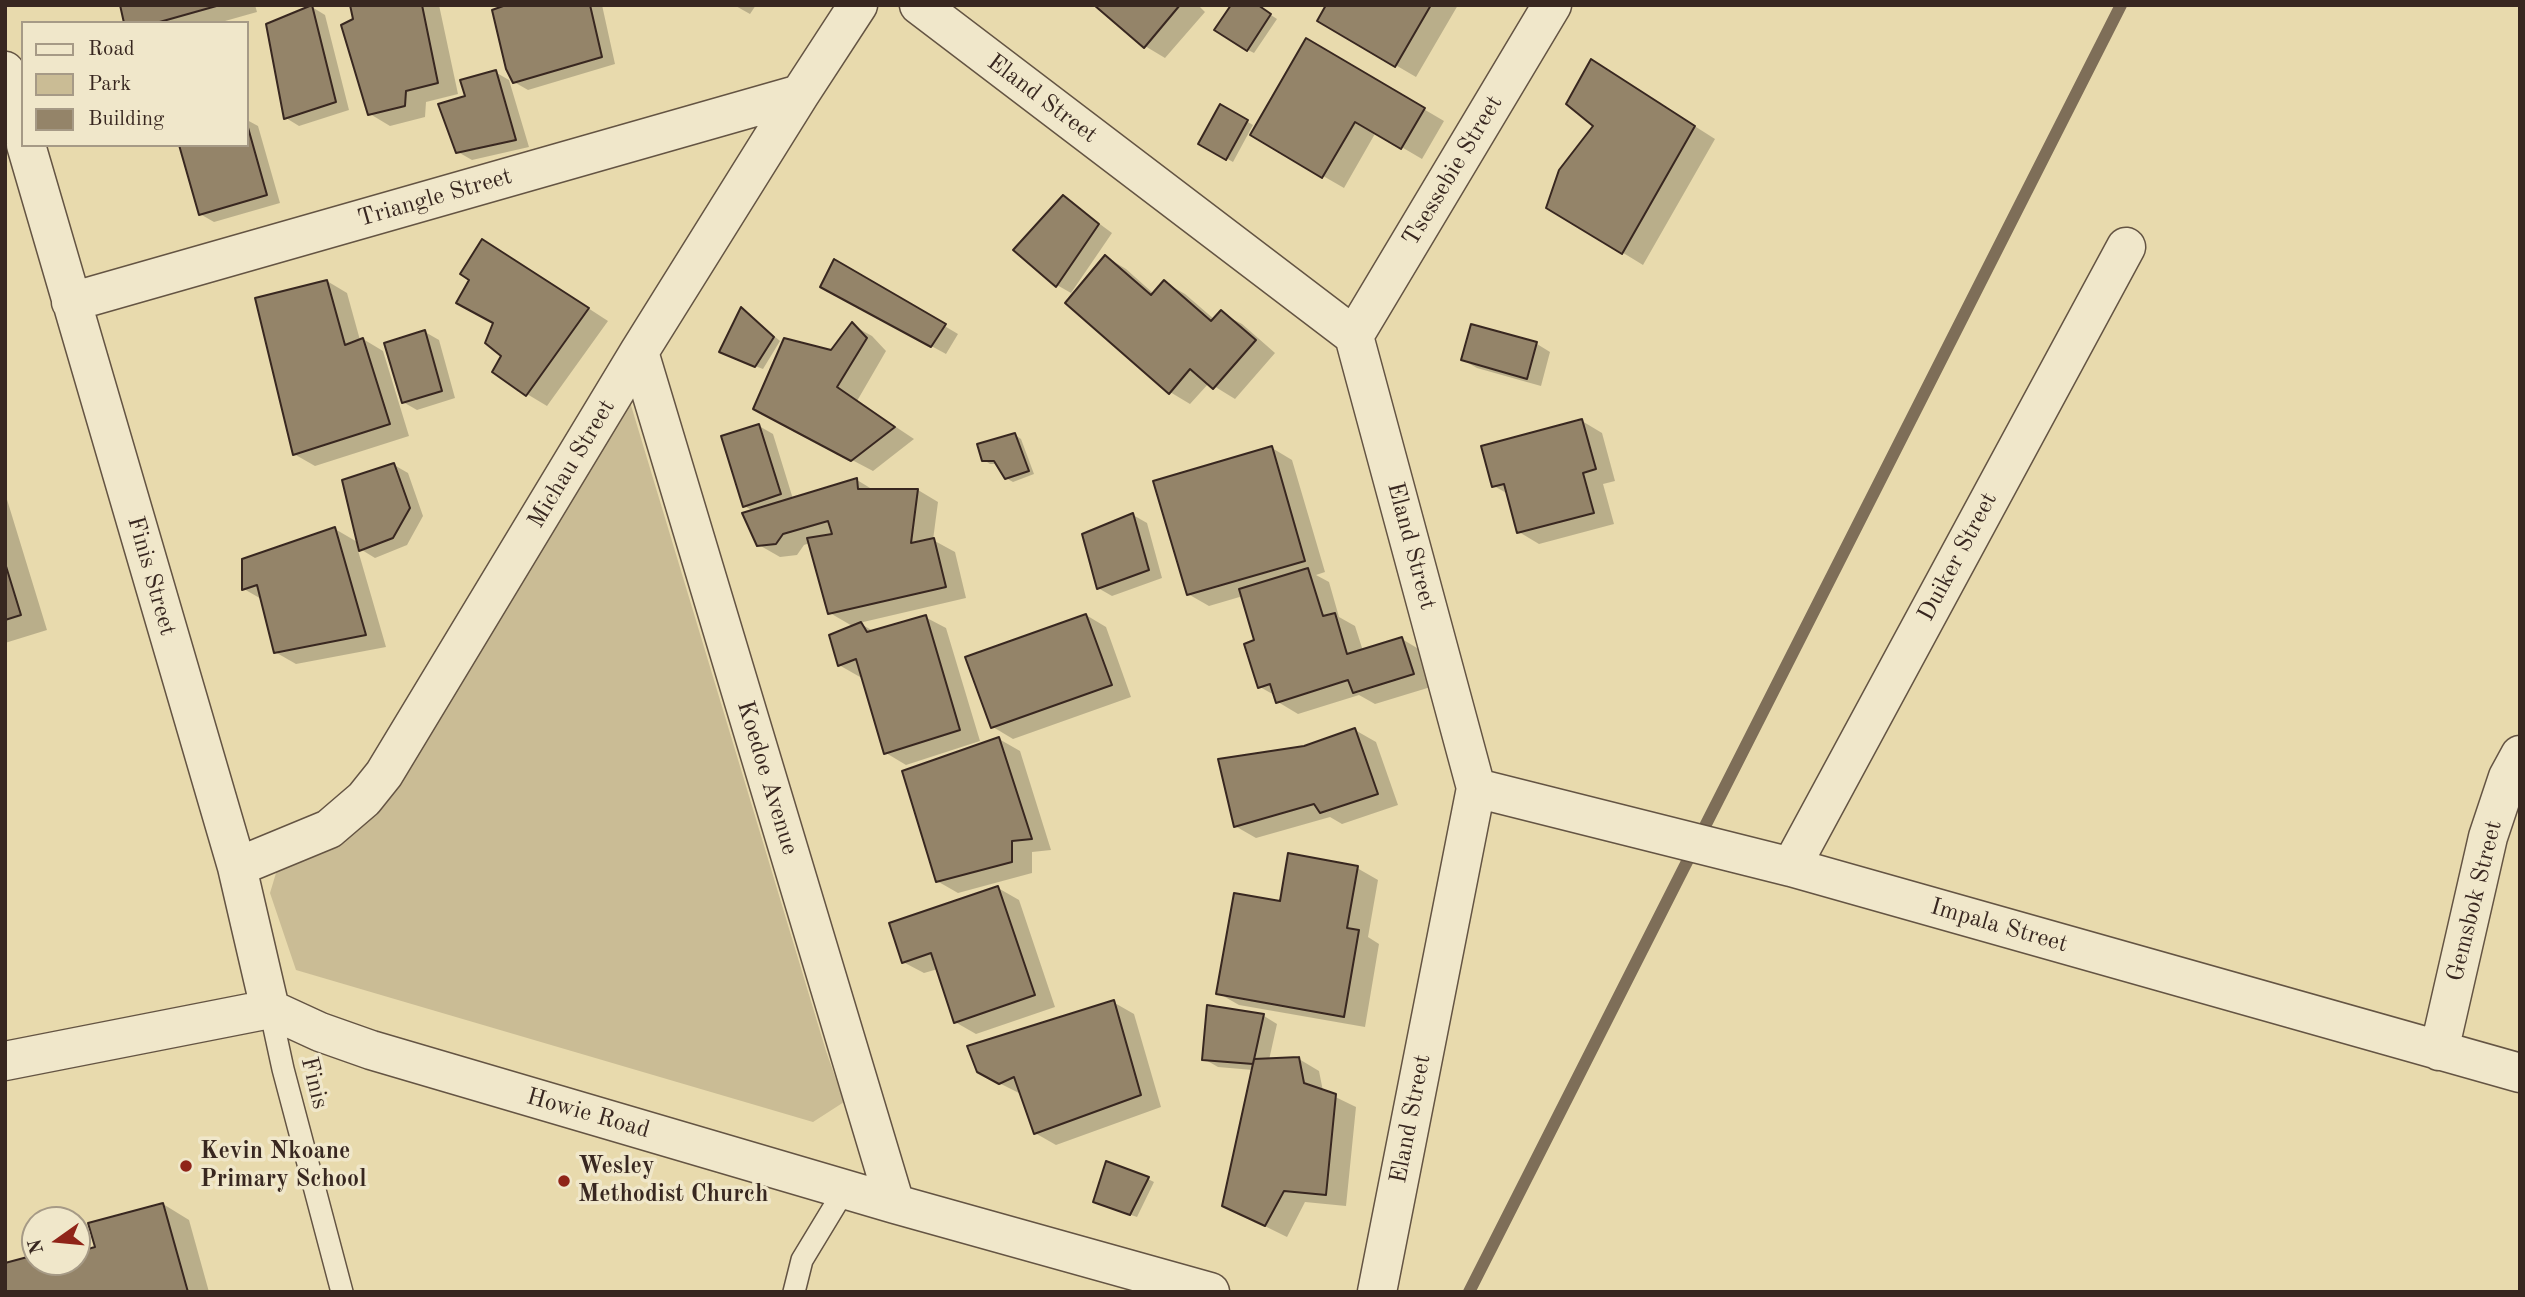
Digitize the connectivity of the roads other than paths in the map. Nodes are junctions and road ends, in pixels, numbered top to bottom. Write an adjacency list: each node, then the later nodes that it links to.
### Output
1 (858, 5): 5 (street, Michau Street)
2 (919, 5): 10 (street, Eland Street)
3 (1552, 5): 10 (street, Tsessebie Street)
4 (5, 71): 6 (street)
5 (800, 94): 9 (street, Triangle Street); 11 (street, Michau Street)
6 (21, 125)
7 (27, 147): 9 (street, Finis Street)
8 (2126, 247): 15 (street, Duiker Street)
9 (71, 302): 14 (street, Finis Street)
10 (1354, 336): 13 (street, Eland Street)
11 (639, 352): 14 (street, Michau Street); 21 (street, Koedoe Avenue)
12 (2520, 755): 17 (street, Gemsbok Street)
13 (1476, 788): 15 (street, Impala Street); 25 (street, Eland Street)
14 (237, 867): 16 (street, Finis Street)
15 (1791, 867): 17 (street, Impala Street)
16 (270, 1009): 18 (street); 20 (street, Howie Road); 22 (lane, Finis)
17 (2438, 1051): 19 (street, Impala Street)
18 (5, 1060)
19 (2520, 1073)
20 (845, 1189): 21 (street, Howie Road); 23 (lane)
21 (895, 1204): 24 (street, Howie Road)
22 (342, 1292)
23 (794, 1292)
24 (1210, 1292)
25 (1377, 1292)

